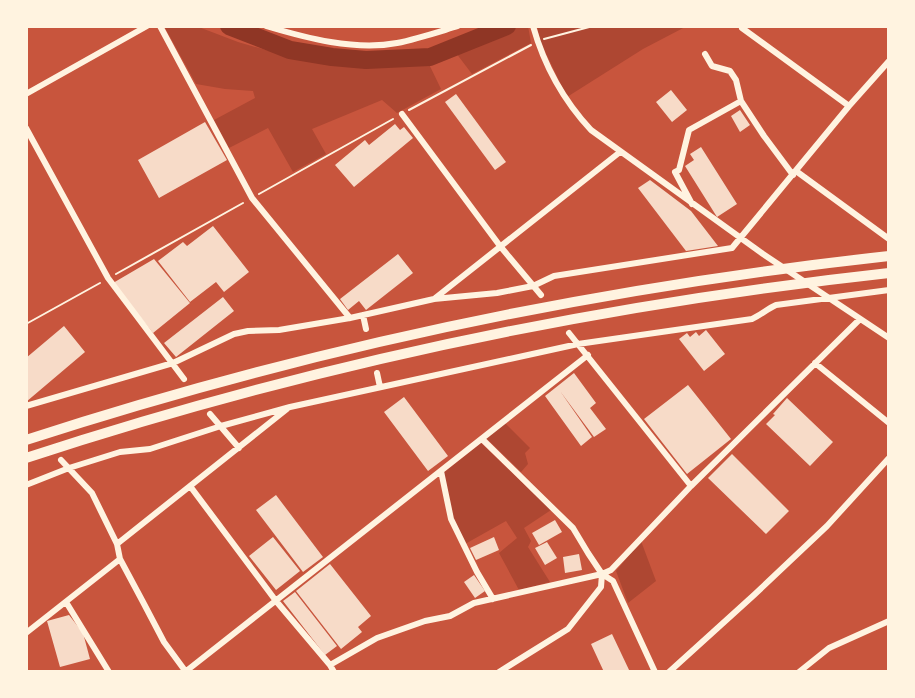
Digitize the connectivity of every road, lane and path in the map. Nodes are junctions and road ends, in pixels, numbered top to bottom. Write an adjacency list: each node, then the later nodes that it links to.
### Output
1 (147, 26): 11 (street)
2 (160, 26): 18 (street)
3 (266, 26): 4 (street)
4 (458, 26)
5 (533, 26): 8 (street)
6 (593, 26): 8 (path)
7 (742, 28): 13 (street)
8 (537, 41): 14 (path); 16 (street)
9 (705, 54): 12 (street)
10 (889, 61): 13 (street)
11 (26, 94)
12 (741, 101): 17 (street); 19 (street)
13 (849, 106): 17 (street)
14 (402, 114): 18 (path); 22 (street)
15 (26, 128): 25 (street)
16 (620, 152): 19 (street); 22 (street)
17 (794, 173): 20 (street); 21 (street)
18 (252, 198): 25 (path); 32 (street)
19 (693, 205): 20 (street)
20 (740, 237): 26 (street); 29 (street)
21 (889, 239)
22 (500, 246): 26 (street); 30 (street)
23 (889, 256): 51 (highway)
24 (889, 273): 53 (highway)
25 (108, 278): 34 (path); 40 (street)
26 (533, 286): 28 (street); 30 (street)
27 (889, 290): 29 (street)
28 (541, 295)
29 (827, 298): 33 (street); 38 (street)
30 (434, 299): 31 (street)
31 (363, 315): 32 (street); 35 (street)
32 (350, 318): 40 (street)
33 (860, 319): 37 (street); 41 (street)
34 (26, 324)
35 (366, 329)
36 (569, 333): 38 (street)
37 (889, 338)
38 (578, 344): 39 (street); 44 (street)
39 (588, 355): 50 (street); 60 (street)
40 (173, 363): 43 (street); 45 (street)
41 (815, 363): 48 (street); 60 (street)
42 (377, 373): 44 (street)
43 (184, 379)
44 (380, 387): 46 (street)
45 (26, 406)
46 (290, 407): 49 (street); 52 (street)
47 (210, 414): 49 (street)
48 (889, 423)
49 (221, 426): 52 (street); 56 (street)
50 (482, 439): 57 (street); 63 (street)
51 (26, 440)
52 (239, 448): 59 (street)
53 (26, 458)
54 (889, 458): 74 (street)
55 (61, 460): 56 (street)
56 (69, 468): 58 (street); 61 (street)
57 (441, 471): 64 (street); 65 (street)
58 (26, 485)
59 (190, 486): 61 (street); 65 (street)
60 (691, 486): 63 (street)
61 (117, 544): 62 (street)
62 (120, 559): 66 (street); 71 (street)
63 (602, 574): 64 (street); 72 (street); 73 (street)
64 (493, 599): 69 (street)
65 (276, 601): 69 (street); 71 (street)
66 (66, 602): 68 (street); 70 (street)
67 (889, 621): 75 (street)
68 (26, 633)
69 (332, 669)
70 (109, 672)
71 (185, 672)
72 (499, 672)
73 (655, 672)
74 (669, 672)
75 (799, 672)

